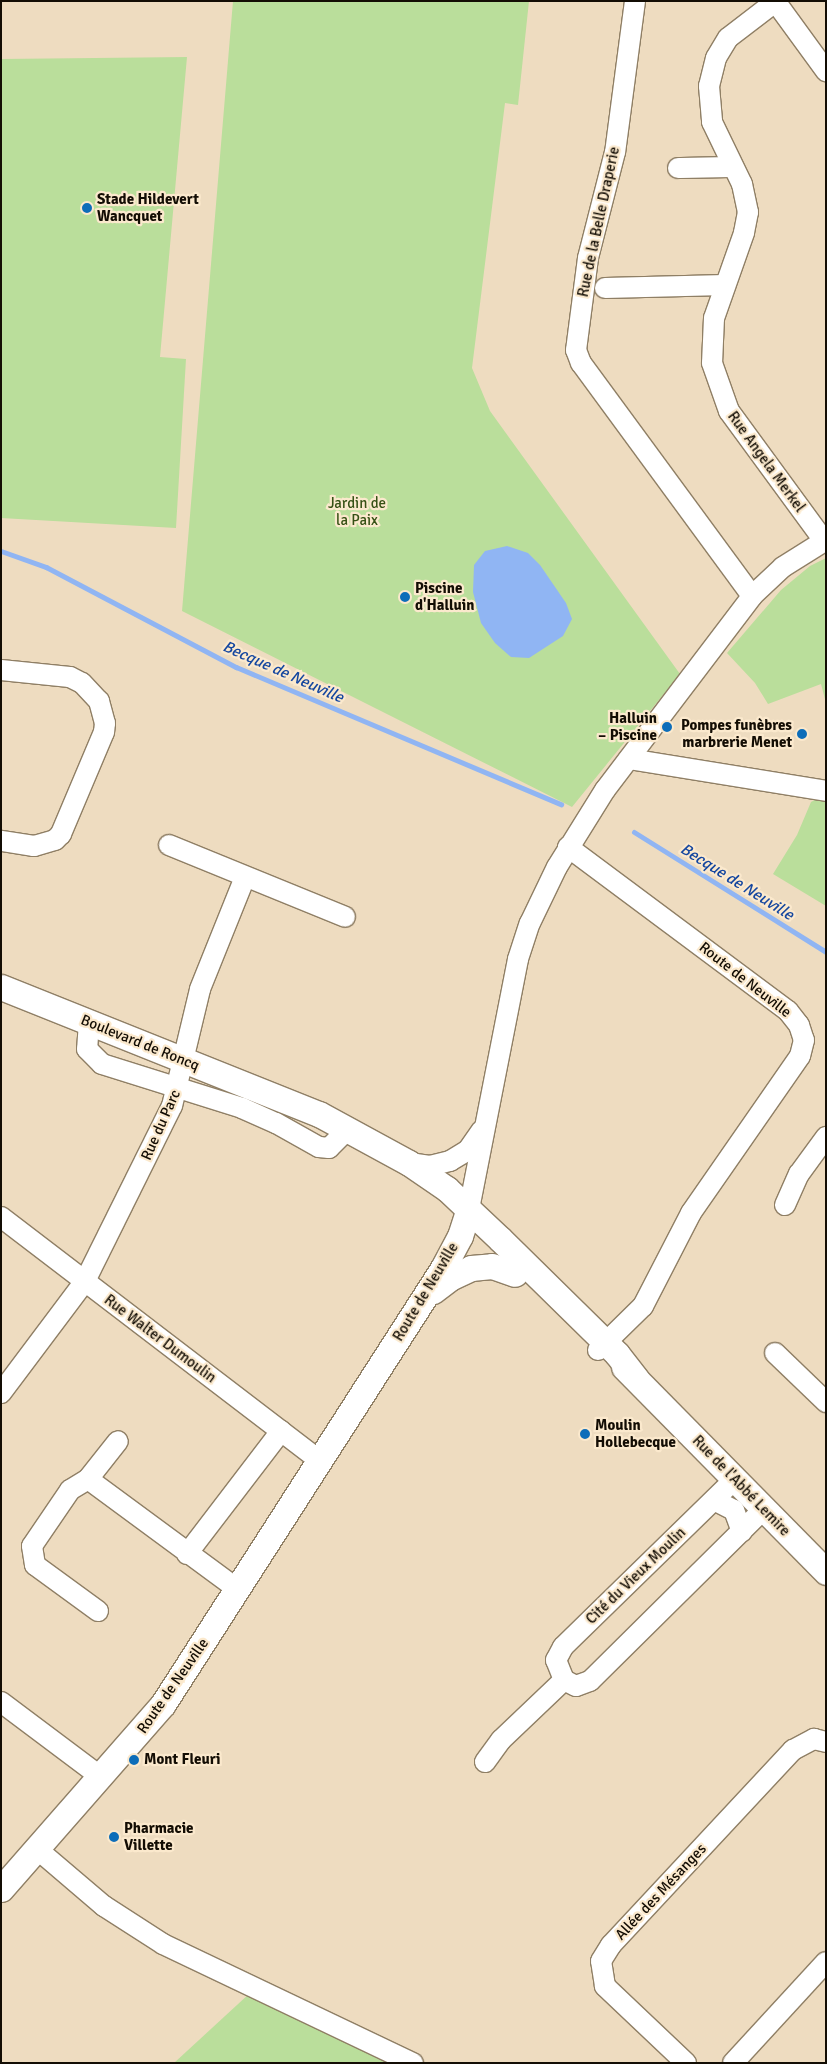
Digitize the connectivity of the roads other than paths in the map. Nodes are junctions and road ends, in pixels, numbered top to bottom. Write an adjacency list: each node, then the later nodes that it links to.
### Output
1 (635, 1): 9 (street, Rue de la Belle Draperie)
2 (775, 1): 3 (street); 4 (street, Rue Angela Merkel)
3 (826, 71)
4 (733, 167): 5 (street); 6 (street, Rue Angela Merkel)
5 (678, 168)
6 (725, 285): 7 (street); 8 (street, Rue Angela Merkel)
7 (605, 288)
8 (825, 540): 9 (street, Route de Neuville)
9 (752, 596): 11 (street, Route de Neuville)
10 (1, 670): 13 (street)
11 (629, 759): 12 (street); 15 (street, Route de Neuville)
12 (826, 791)
13 (1, 841)
14 (169, 845): 16 (street)
15 (568, 847): 23 (street, Route de Neuville); 33 (street, Route de Neuville)
16 (245, 876): 17 (street); 20 (street, Rue du Parc)
17 (345, 917)
18 (1, 987): 19 (main road, Boulevard de Roncq)
19 (89, 1022): 20 (main road, Boulevard de Roncq); 21 (street)
20 (183, 1060): 21 (street, Rue du Parc); 22 (main road, Boulevard de Roncq)
21 (178, 1090): 24 (street); 31 (street, Rue du Parc)
22 (279, 1099): 24 (main road, Boulevard de Roncq); 26 (main road, Boulevard de Roncq)
23 (487, 1118): 26 (street); 29 (street, Route de Neuville)
24 (342, 1135): 29 (main road, Boulevard de Roncq)
25 (826, 1137): 27 (street)
26 (409, 1162): 29 (main road, Boulevard de Roncq)
27 (785, 1205)
28 (1, 1217): 31 (street, Rue Walter Dumoulin)
29 (467, 1217): 30 (main road, Rue de l'Abbé Lemire); 32 (main road, Route de Neuville); 33 (main road, Rue de l'Abbé Lemire)
30 (515, 1274): 32 (main road); 33 (main road, Rue de l'Abbé Lemire)
31 (85, 1282): 36 (street, Rue du Parc); 37 (street, Rue Walter Dumoulin)
32 (415, 1312): 39 (main road, Route de Neuville)
33 (602, 1346): 41 (main road, Rue de l'Abbé Lemire)
34 (775, 1353): 35 (street)
35 (822, 1390)
36 (1, 1393)
37 (281, 1432): 39 (street, Rue Walter Dumoulin); 45 (street)
38 (118, 1441): 40 (street)
39 (320, 1461): 47 (main road, Route de Neuville)
40 (88, 1479): 45 (street); 48 (street)
41 (735, 1479): 42 (street, Cité du Vieux Moulin); 43 (main road, Rue de l'Abbé Lemire)
42 (714, 1500): 44 (street); 49 (street, Cité du Vieux Moulin)
43 (764, 1509): 44 (street); 46 (main road, Rue de l'Abbé Lemire)
44 (742, 1532): 49 (street)
45 (187, 1554): 47 (street)
46 (826, 1572)
47 (237, 1589): 53 (main road, Route de Neuville)
48 (98, 1611)
49 (564, 1680): 52 (street)
50 (1, 1702): 53 (street)
51 (826, 1742): 58 (street, Allée des Mésanges)
52 (484, 1762)
53 (101, 1777): 54 (main road, Route de Neuville)
54 (37, 1849): 55 (main road, Route de Neuville); 57 (street)
55 (1, 1889)
56 (826, 1962): 59 (street)
57 (413, 2063)
58 (686, 2063)
59 (733, 2063)

